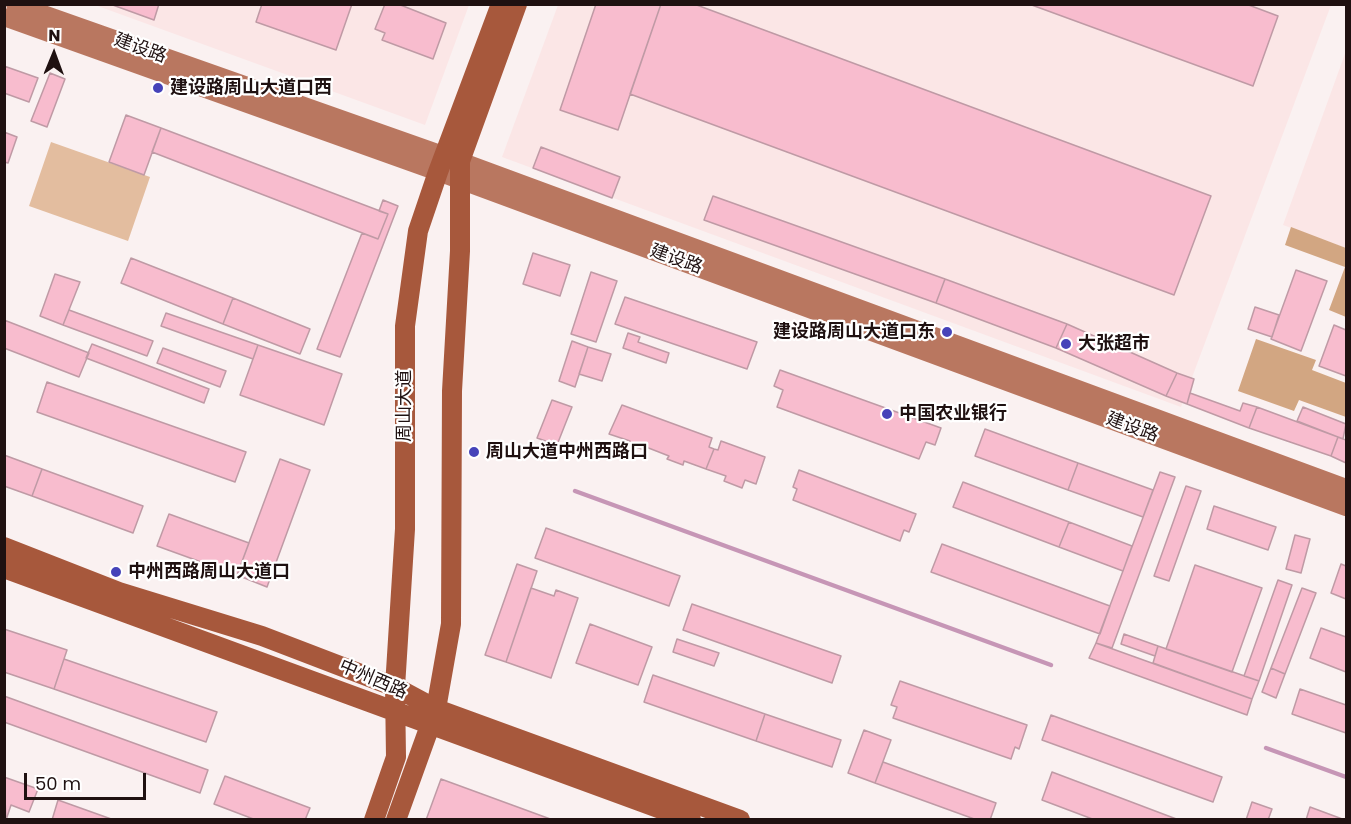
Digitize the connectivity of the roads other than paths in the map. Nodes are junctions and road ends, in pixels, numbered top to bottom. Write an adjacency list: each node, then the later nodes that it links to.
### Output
1 (15, 4): 5 (street, 建设路)
2 (501, 4): 5 (main road, 周山大道)
3 (517, 4): 5 (main road, 周山大道)
4 (4, 16): 5 (street, 建设路)
5 (451, 167): 6 (street, 建设路); 7 (street, 建设路); 10 (main road, 周山大道); 12 (main road, 周山大道)
6 (1347, 488)
7 (1347, 507)
8 (4, 547): 10 (main road, 中州西路)
9 (4, 568): 11 (main road, 中州西路)
10 (394, 687): 11 (main road, 周山大道); 12 (main road, 中州西路)
11 (394, 711): 12 (main road, 中州西路); 13 (main road, 周山大道)
12 (433, 717): 14 (main road, 周山大道); 15 (main road, 中州西路); 16 (main road, 中州西路)
13 (374, 819)
14 (396, 819)
15 (691, 819)
16 (740, 819)

